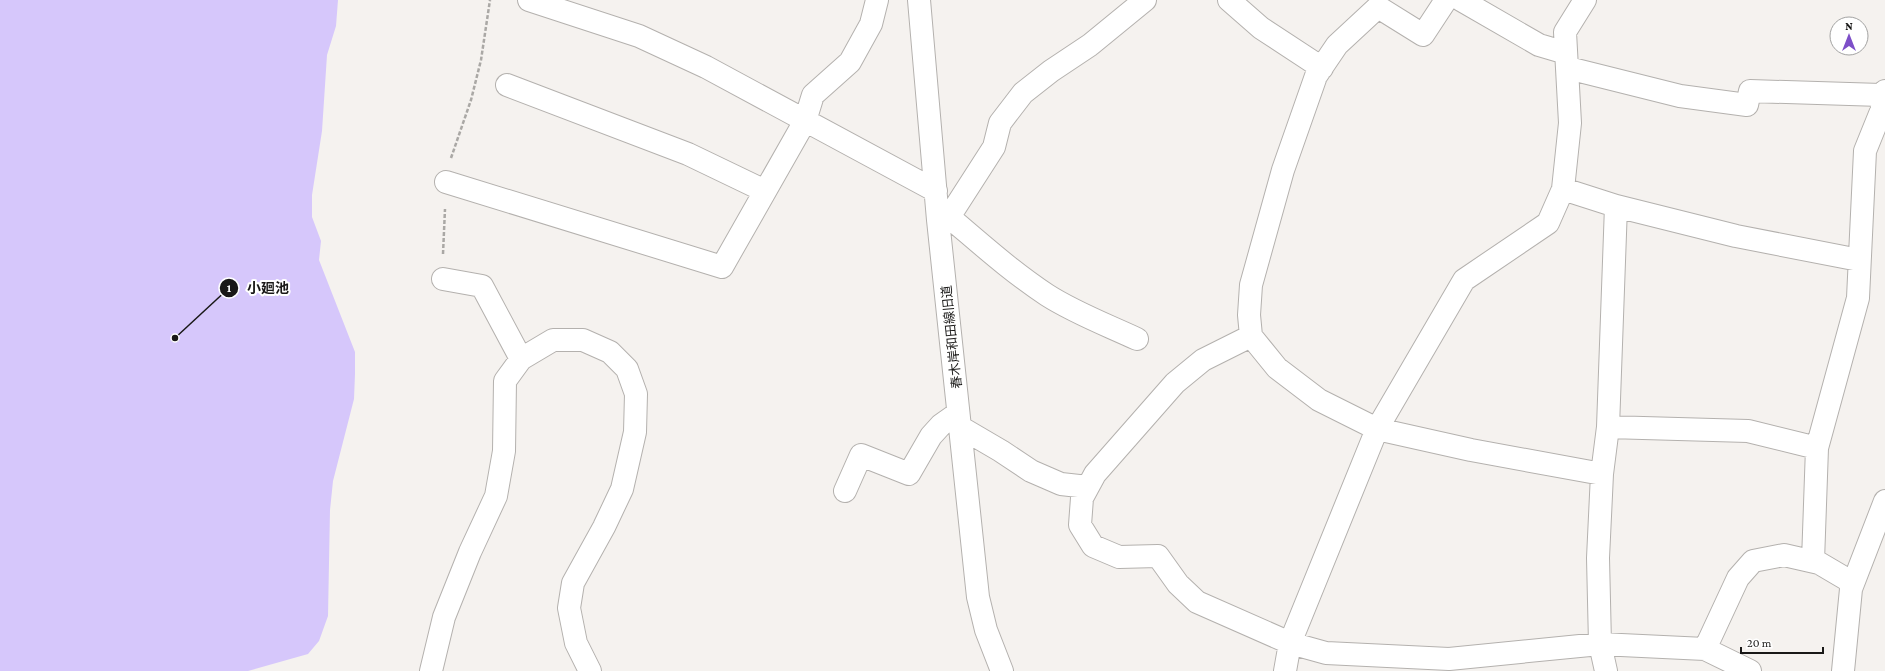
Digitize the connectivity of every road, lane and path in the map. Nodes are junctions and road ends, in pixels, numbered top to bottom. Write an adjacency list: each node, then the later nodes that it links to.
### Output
1 (490, 0): 16 (path)
2 (529, 0): 15 (street)
3 (919, 0): 19 (street, 春木岸和田線旧道)
4 (1145, 0): 21 (street)
5 (1229, 0): 12 (street)
6 (1446, 0): 10 (street)
7 (1461, 0): 11 (street)
8 (1585, 0): 11 (street)
9 (874, 1): 15 (street)
10 (1379, 4): 12 (street)
11 (1567, 60): 14 (street); 17 (street)
12 (1322, 68): 24 (street)
13 (507, 85): 18 (street)
14 (1883, 93): 22 (street)
15 (805, 121): 18 (street); 19 (street)
16 (446, 182): 18 (street); 23 (path)
17 (1563, 189): 20 (street); 29 (street)
18 (765, 191)
19 (936, 191): 21 (street, 春木岸和田線旧道)
20 (1616, 206): 22 (street); 28 (street)
21 (943, 219): 25 (street); 27 (street, 春木岸和田線旧道)
22 (1859, 260): 30 (street)
23 (442, 279): 26 (street)
24 (1251, 336): 29 (street); 32 (street)
25 (1138, 339)
26 (521, 359): 40 (street); 41 (street)
27 (959, 420): 32 (street); 33 (street); 42 (street, 春木岸和田線旧道)
28 (1608, 427): 30 (street); 31 (street)
29 (1376, 429): 31 (street); 37 (street)
30 (1817, 448): 35 (street)
31 (1602, 474): 38 (street)
32 (1088, 487): 37 (street)
33 (845, 491)
34 (1885, 501): 36 (street)
35 (1813, 561): 36 (street); 39 (street)
36 (1854, 583): 46 (street)
37 (1290, 643): 38 (street); 43 (street)
38 (1600, 644): 39 (street); 44 (street)
39 (1705, 649): 45 (street)
40 (586, 670)
41 (431, 671)
42 (1002, 671)
43 (1285, 671)
44 (1606, 671)
45 (1750, 671)
46 (1843, 671)

